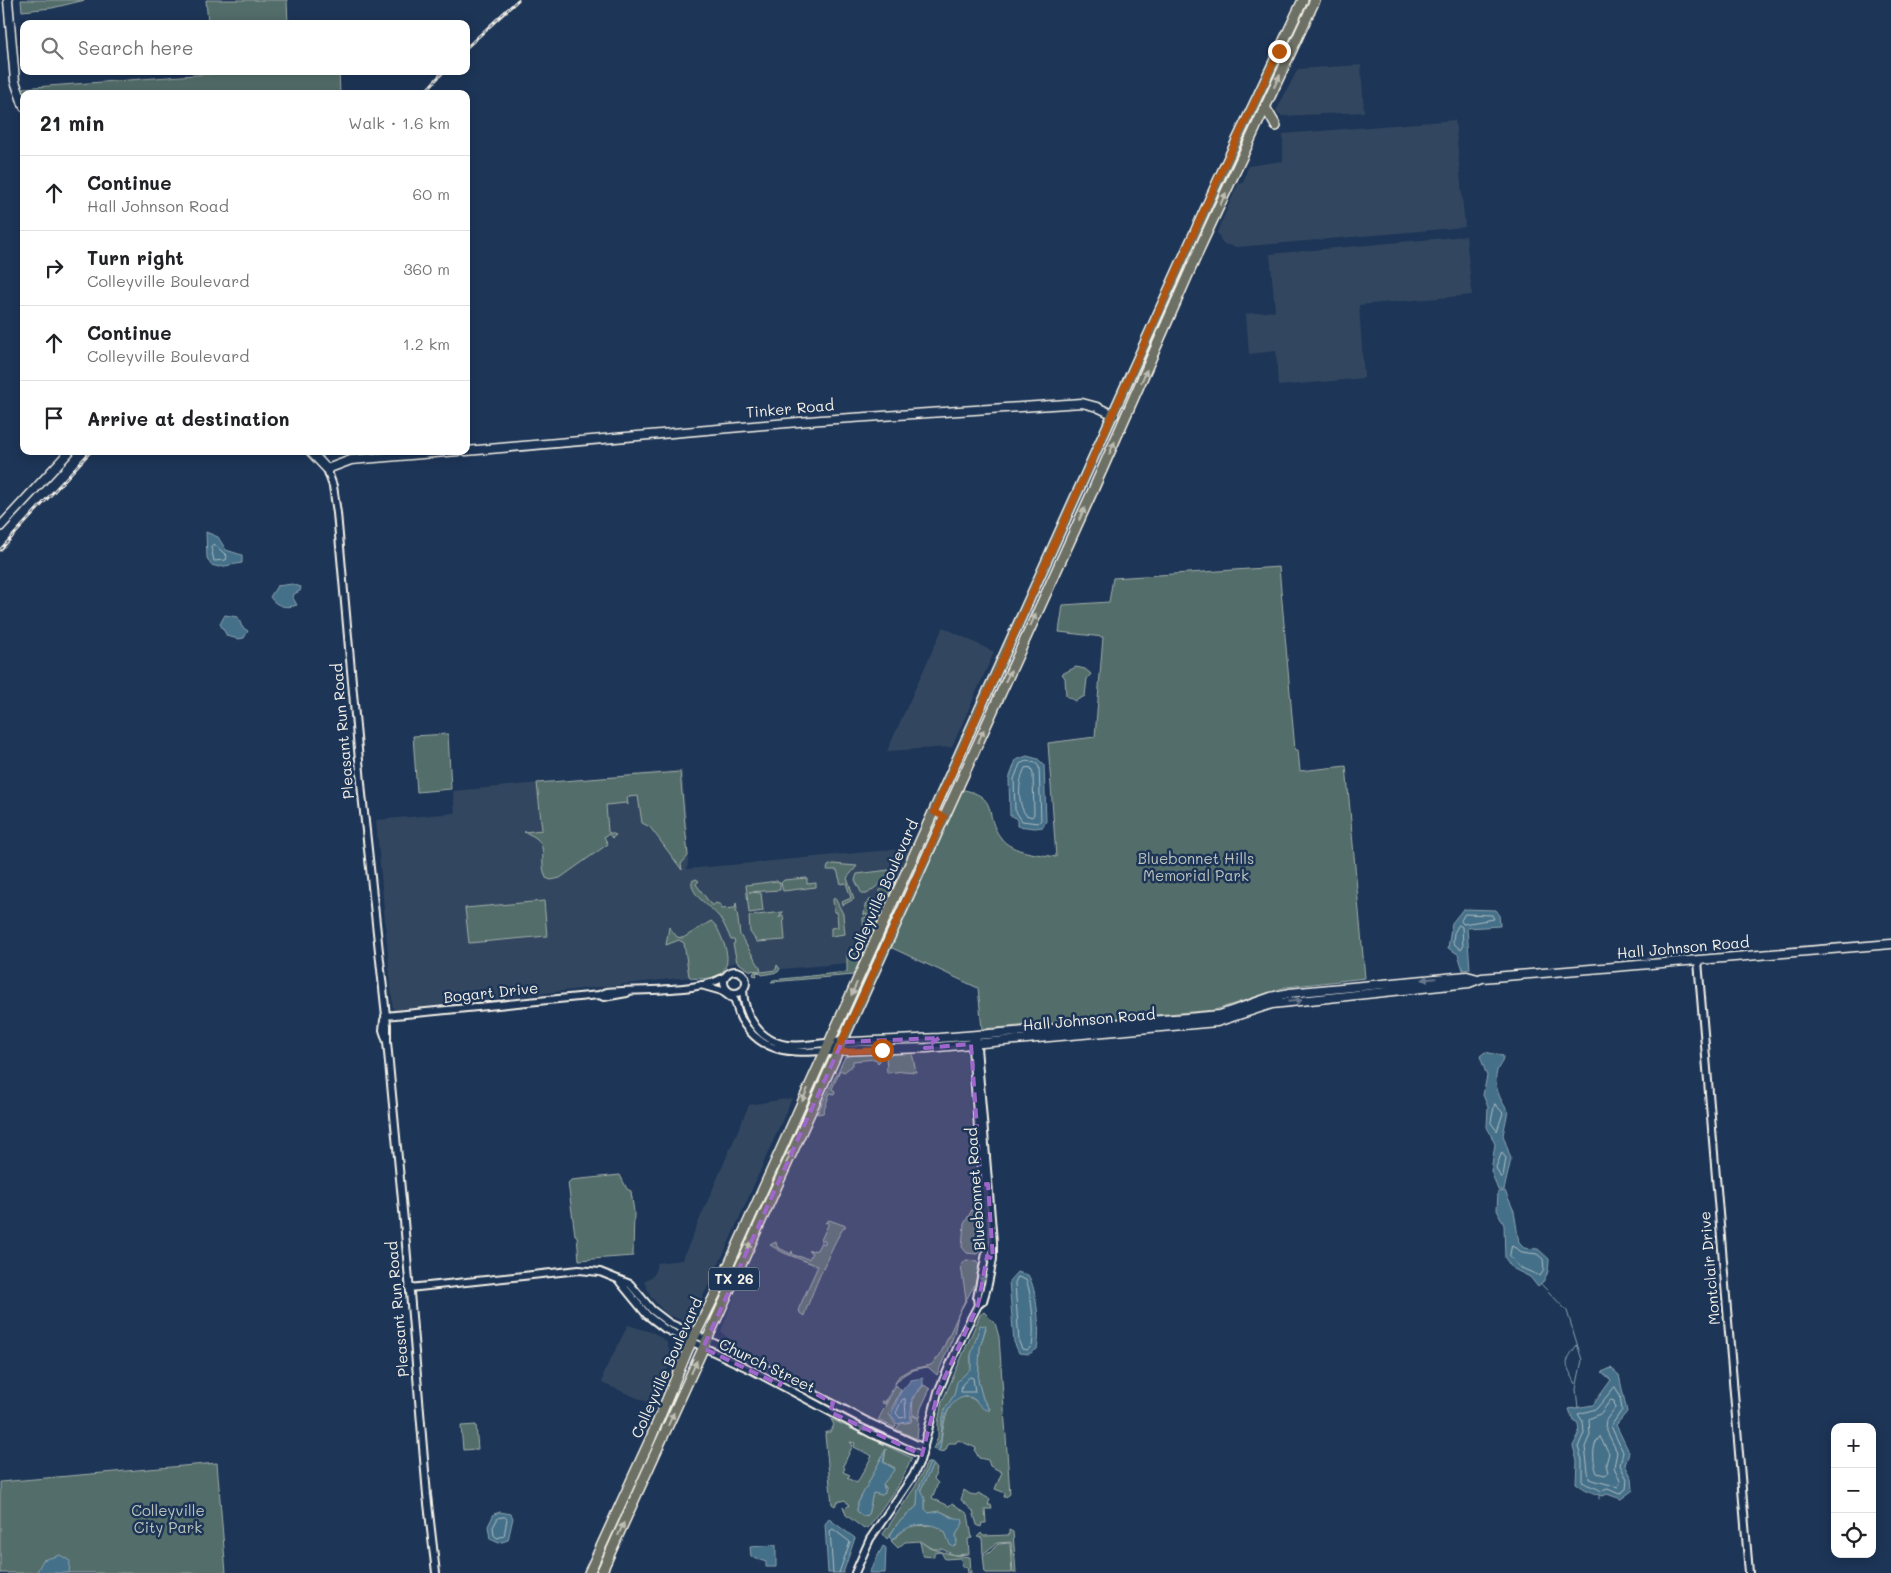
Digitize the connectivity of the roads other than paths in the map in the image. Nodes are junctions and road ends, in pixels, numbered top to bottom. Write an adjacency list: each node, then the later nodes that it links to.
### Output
1 (8, 0): 4 (main road)
2 (1303, 0): 7 (main road, Colleyville Boulevard / TX 26)
3 (1315, 0): 5 (main road, Colleyville Boulevard / TX 26, one-way to 3)
4 (20, 95)
5 (1265, 107): 6 (main road); 15 (main road, Colleyville Boulevard / TX 26, one-way to 5)
6 (1276, 126)
7 (1114, 415): 8 (main road, Tinker Road); 14 (main road, Colleyville Boulevard / TX 26)
8 (470, 451)
9 (66, 455): 13 (main road)
10 (314, 455): 12 (main road, Pleasant Run Road)
11 (410, 455): 12 (main road)
12 (327, 469): 26 (street, Pleasant Run Road)
13 (0, 527)
14 (1053, 550): 15 (main road); 16 (main road, Colleyville Boulevard / TX 26)
15 (1064, 553): 17 (main road, Colleyville Boulevard / TX 26, one-way to 15)
16 (934, 812): 17 (main road); 32 (main road, Colleyville Boulevard / TX 26, one-way to 32)
17 (944, 817): 30 (main road, Colleyville Boulevard / TX 26)
18 (1891, 944): 19 (main road, Hall Johnson Road)
19 (1698, 961): 21 (main road, Hall Johnson Road); 56 (street, Montclair Drive)
20 (724, 977): 22 (street, Bogart Drive); 23 (street); 24 (street)
21 (1478, 979): 28 (main road, Hall Johnson Road, one-way to 28); 31 (main road, Hall Johnson Road, one-way to 21)
22 (701, 985): 23 (street, Bogart Drive); 25 (street); 26 (street, Bogart Drive)
23 (727, 990): 24 (street); 25 (street, Hall Johnson Road)
24 (743, 990): 27 (street, Hall Johnson Road)
25 (737, 1009): 27 (street, Hall Johnson Road)
26 (385, 1016): 40 (street, Pleasant Run Road)
27 (747, 1021): 32 (street, Hall Johnson Road)
28 (973, 1035): 29 (main road, Hall Johnson Road); 31 (street, Bluebonnet Road)
29 (939, 1038): 30 (main road, Hall Johnson Road); 33 (main road)
30 (842, 1042): 32 (main road, Hall Johnson Road); 34 (main road, Colleyville Boulevard / TX 26)
31 (974, 1044): 33 (main road, Hall Johnson Road); 35 (street, Bluebonnet Road); 36 (street, Bluebonnet Road)
32 (828, 1047): 34 (main road, Hall Johnson Road); 42 (main road, Colleyville Boulevard / TX 26, one-way to 42)
33 (916, 1048): 34 (main road, Hall Johnson Road)
34 (837, 1052): 43 (main road, Colleyville Boulevard / TX 26, one-way to 34)
35 (976, 1119): 36 (street); 37 (street, Bluebonnet Road)
36 (984, 1119): 37 (street, Bluebonnet Road)
37 (984, 1184): 38 (street, Bluebonnet Road); 39 (street, Bluebonnet Road)
38 (986, 1256): 39 (street); 41 (street, Bluebonnet Road, one-way to 41)
39 (993, 1259): 41 (street, Bluebonnet Road)
40 (409, 1288): 42 (street, Church Street); 52 (street, Pleasant Run Road)
41 (978, 1306): 48 (street)
42 (693, 1339): 43 (street, Church Street); 50 (main road, Colleyville Boulevard / TX 26)
43 (705, 1344): 44 (street, Church Street); 45 (street, Church Street); 51 (main road, Colleyville Boulevard / TX 26, one-way to 43)
44 (784, 1377): 45 (street); 46 (street, Church Street)
45 (780, 1385): 47 (street, Church Street)
46 (833, 1403): 47 (street); 48 (street, Church Street)
47 (828, 1410): 49 (street, Church Street, one-way to 49)
48 (924, 1448): 49 (street)
49 (922, 1455): 55 (street)
50 (596, 1556): 51 (main road); 53 (main road, Colleyville Boulevard / TX 26)
51 (606, 1563): 54 (main road, Colleyville Boulevard / TX 26)
52 (436, 1573)
53 (588, 1573)
54 (601, 1573)
55 (856, 1573)
56 (1750, 1573)

